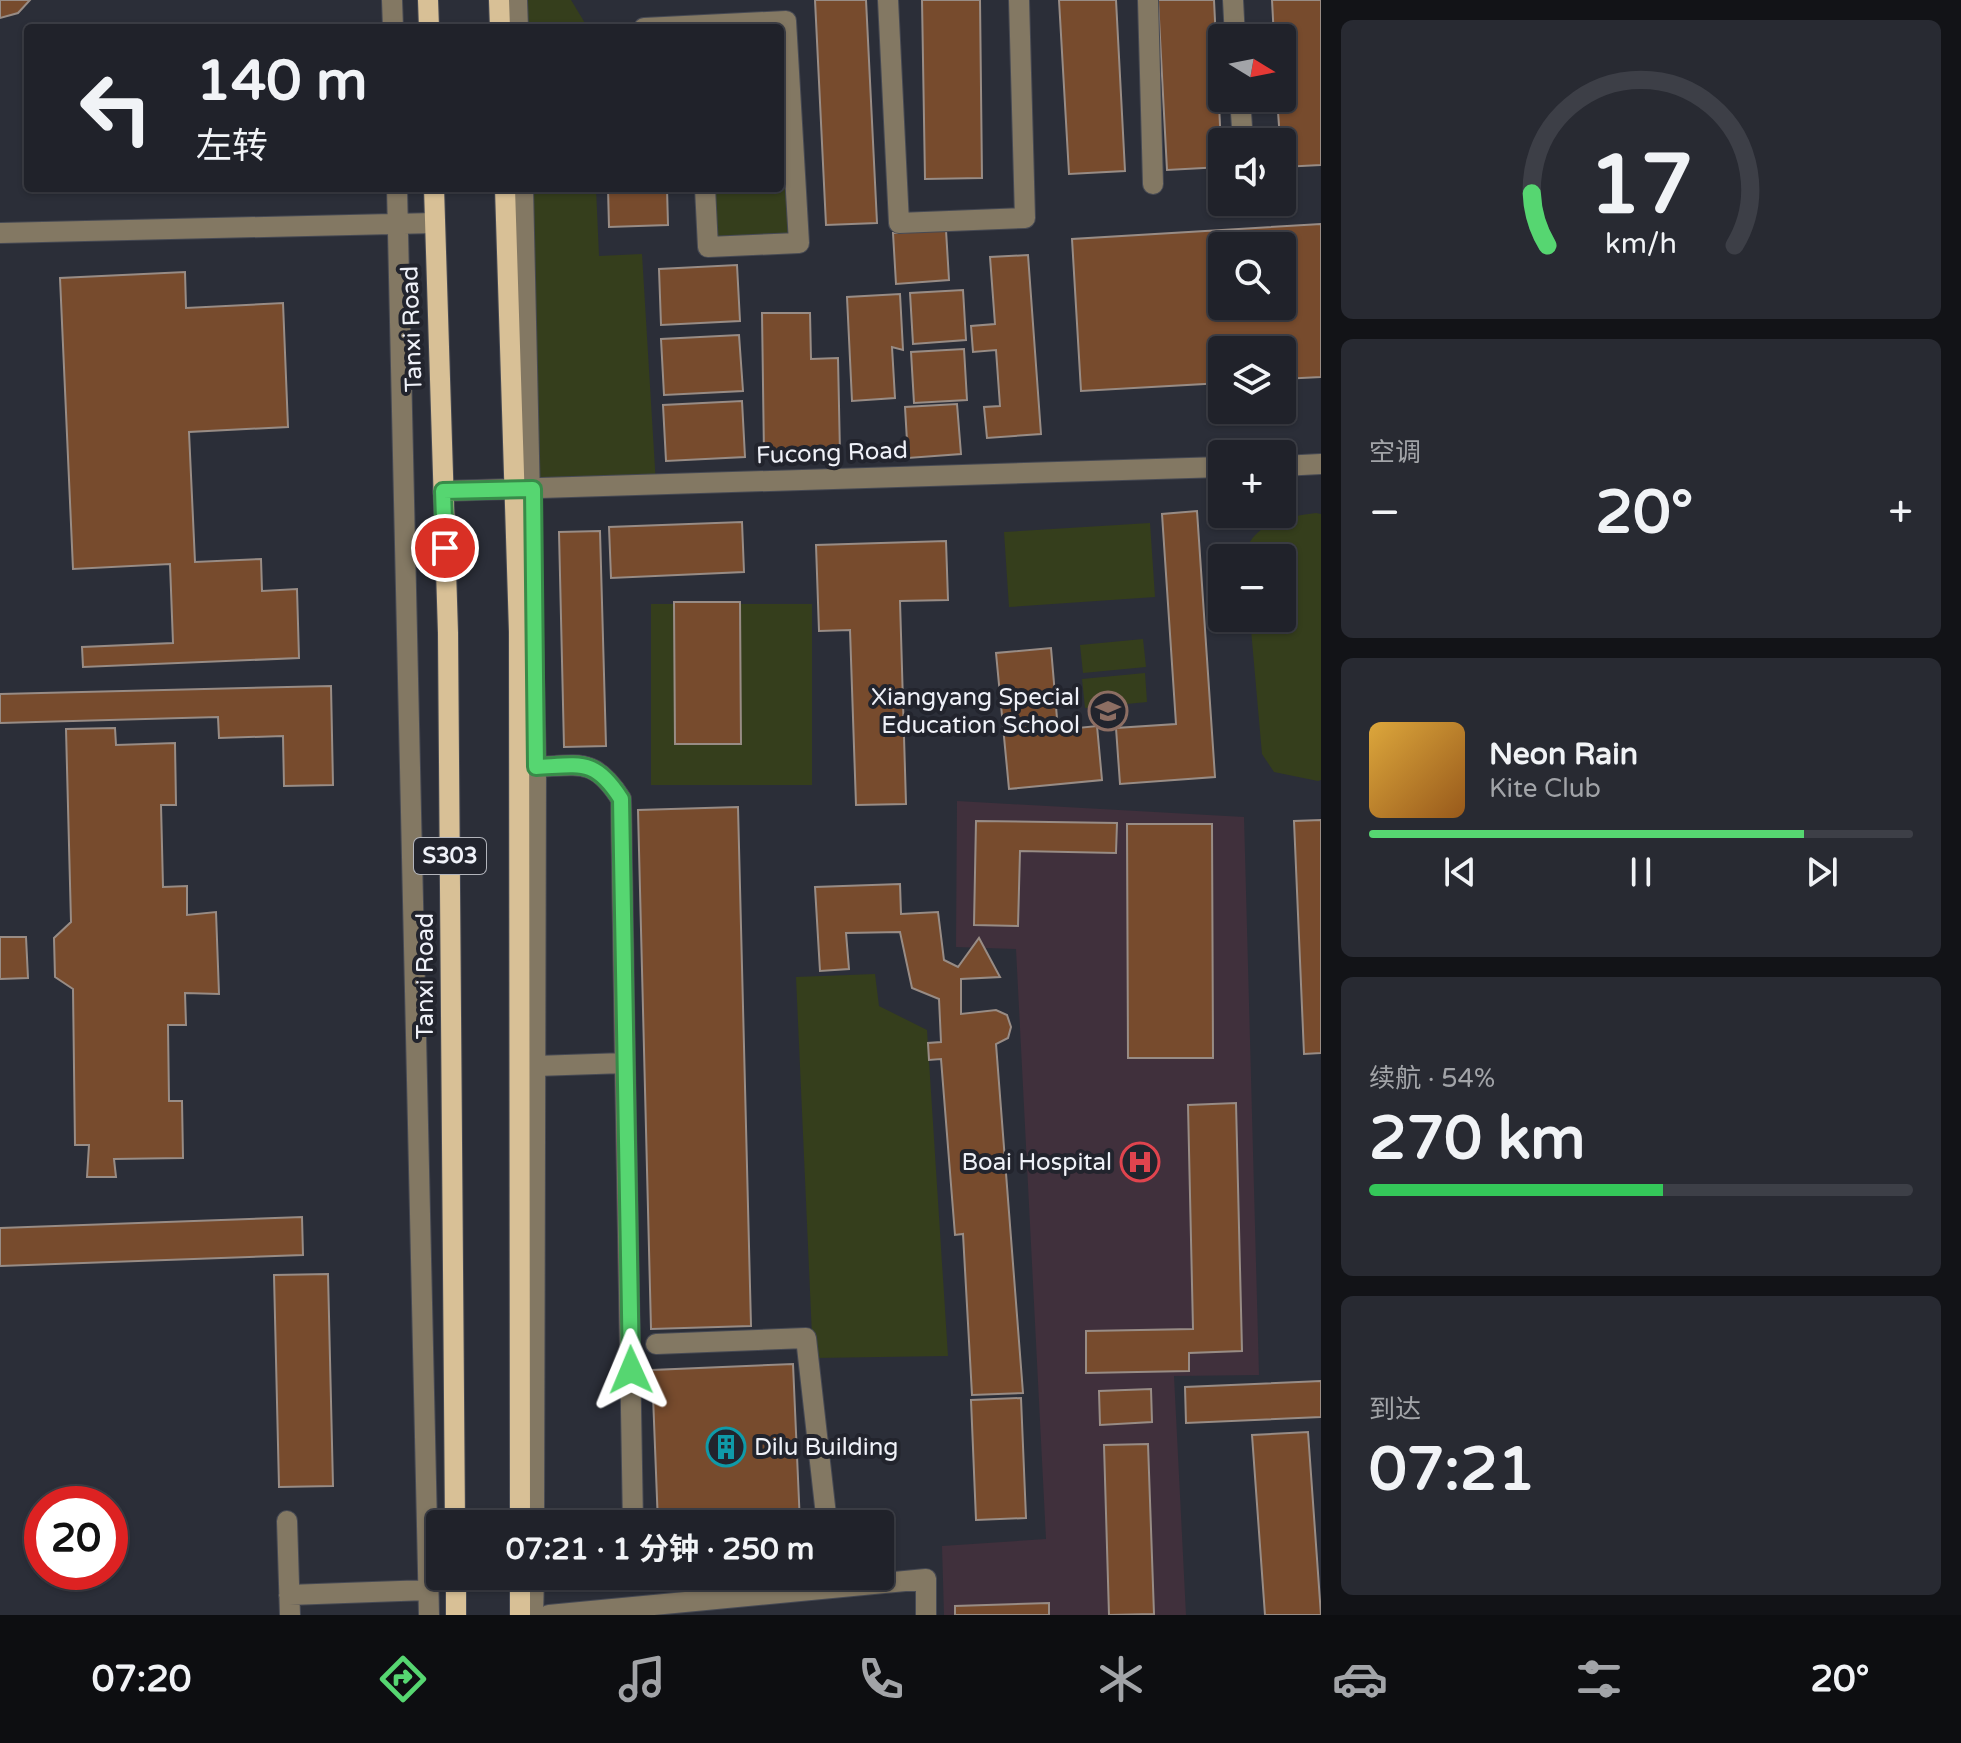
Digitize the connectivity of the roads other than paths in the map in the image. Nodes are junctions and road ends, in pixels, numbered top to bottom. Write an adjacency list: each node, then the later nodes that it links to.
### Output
1 (392, 0): 9 (street)
2 (428, 0): 10 (main road)
3 (499, 0): 11 (main road)
4 (517, 0): 12 (street)
5 (888, 0): 6 (street)
6 (1019, 0)
7 (1148, 0): 15 (street)
8 (1233, 0): 14 (street)
9 (393, 24)
10 (429, 24)
11 (500, 24)
12 (518, 24)
13 (741, 24): 20 (street)
14 (1234, 24)
15 (1153, 184)
16 (397, 192): 22 (street)
17 (434, 192): 21 (main road, Tanxi Road / S303)
18 (505, 192): 27 (main road, S303)
19 (523, 192): 27 (street)
20 (705, 192)
21 (435, 223): 22 (street); 28 (main road, Tanxi Road / S303)
22 (397, 224): 23 (street); 33 (street)
23 (0, 233)
24 (1321, 464): 25 (street)
25 (1296, 465)
26 (1208, 467): 27 (street, Fucong Road)
27 (524, 489): 28 (street, Fucong Road); 29 (street); 35 (main road, S303)
28 (443, 491): 34 (main road, Tanxi Road / S303)
29 (536, 767): 30 (street); 31 (street)
30 (625, 1063): 31 (street); 37 (street)
31 (536, 1066): 36 (street)
32 (656, 1344): 38 (street)
33 (426, 1510)
34 (455, 1510)
35 (520, 1510)
36 (534, 1510)
37 (633, 1510)
38 (825, 1510)
39 (287, 1521): 46 (street)
40 (894, 1580): 52 (street)
41 (428, 1590): 46 (street); 47 (street)
42 (456, 1590): 48 (main road)
43 (520, 1590): 49 (main road)
44 (534, 1590): 50 (street)
45 (763, 1590): 51 (street)
46 (289, 1605)
47 (429, 1615)
48 (456, 1615)
49 (520, 1615)
50 (533, 1615)
51 (549, 1615)
52 (926, 1615)

